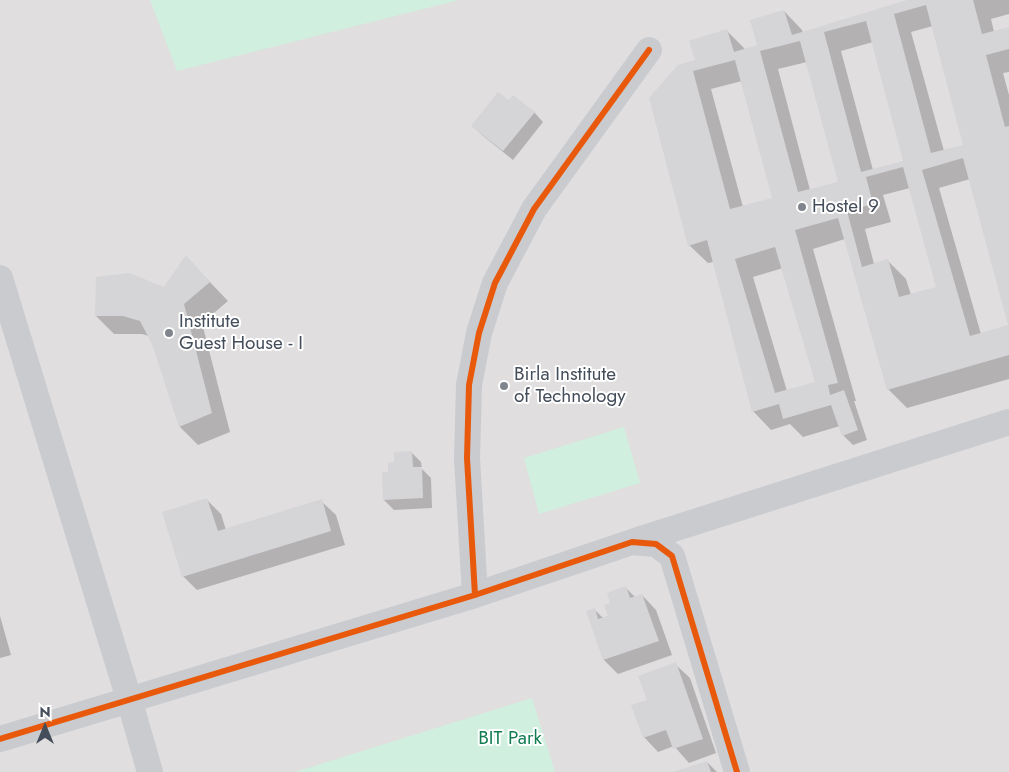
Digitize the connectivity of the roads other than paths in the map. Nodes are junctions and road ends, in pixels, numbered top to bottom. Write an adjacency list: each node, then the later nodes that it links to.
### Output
1 (649, 50): 5 (street)
2 (0, 278): 6 (street)
3 (1009, 422): 4 (street)
4 (632, 542): 5 (street); 9 (street)
5 (475, 595): 6 (street)
6 (130, 699): 7 (street); 8 (street)
7 (0, 739)
8 (150, 772)
9 (737, 772)

